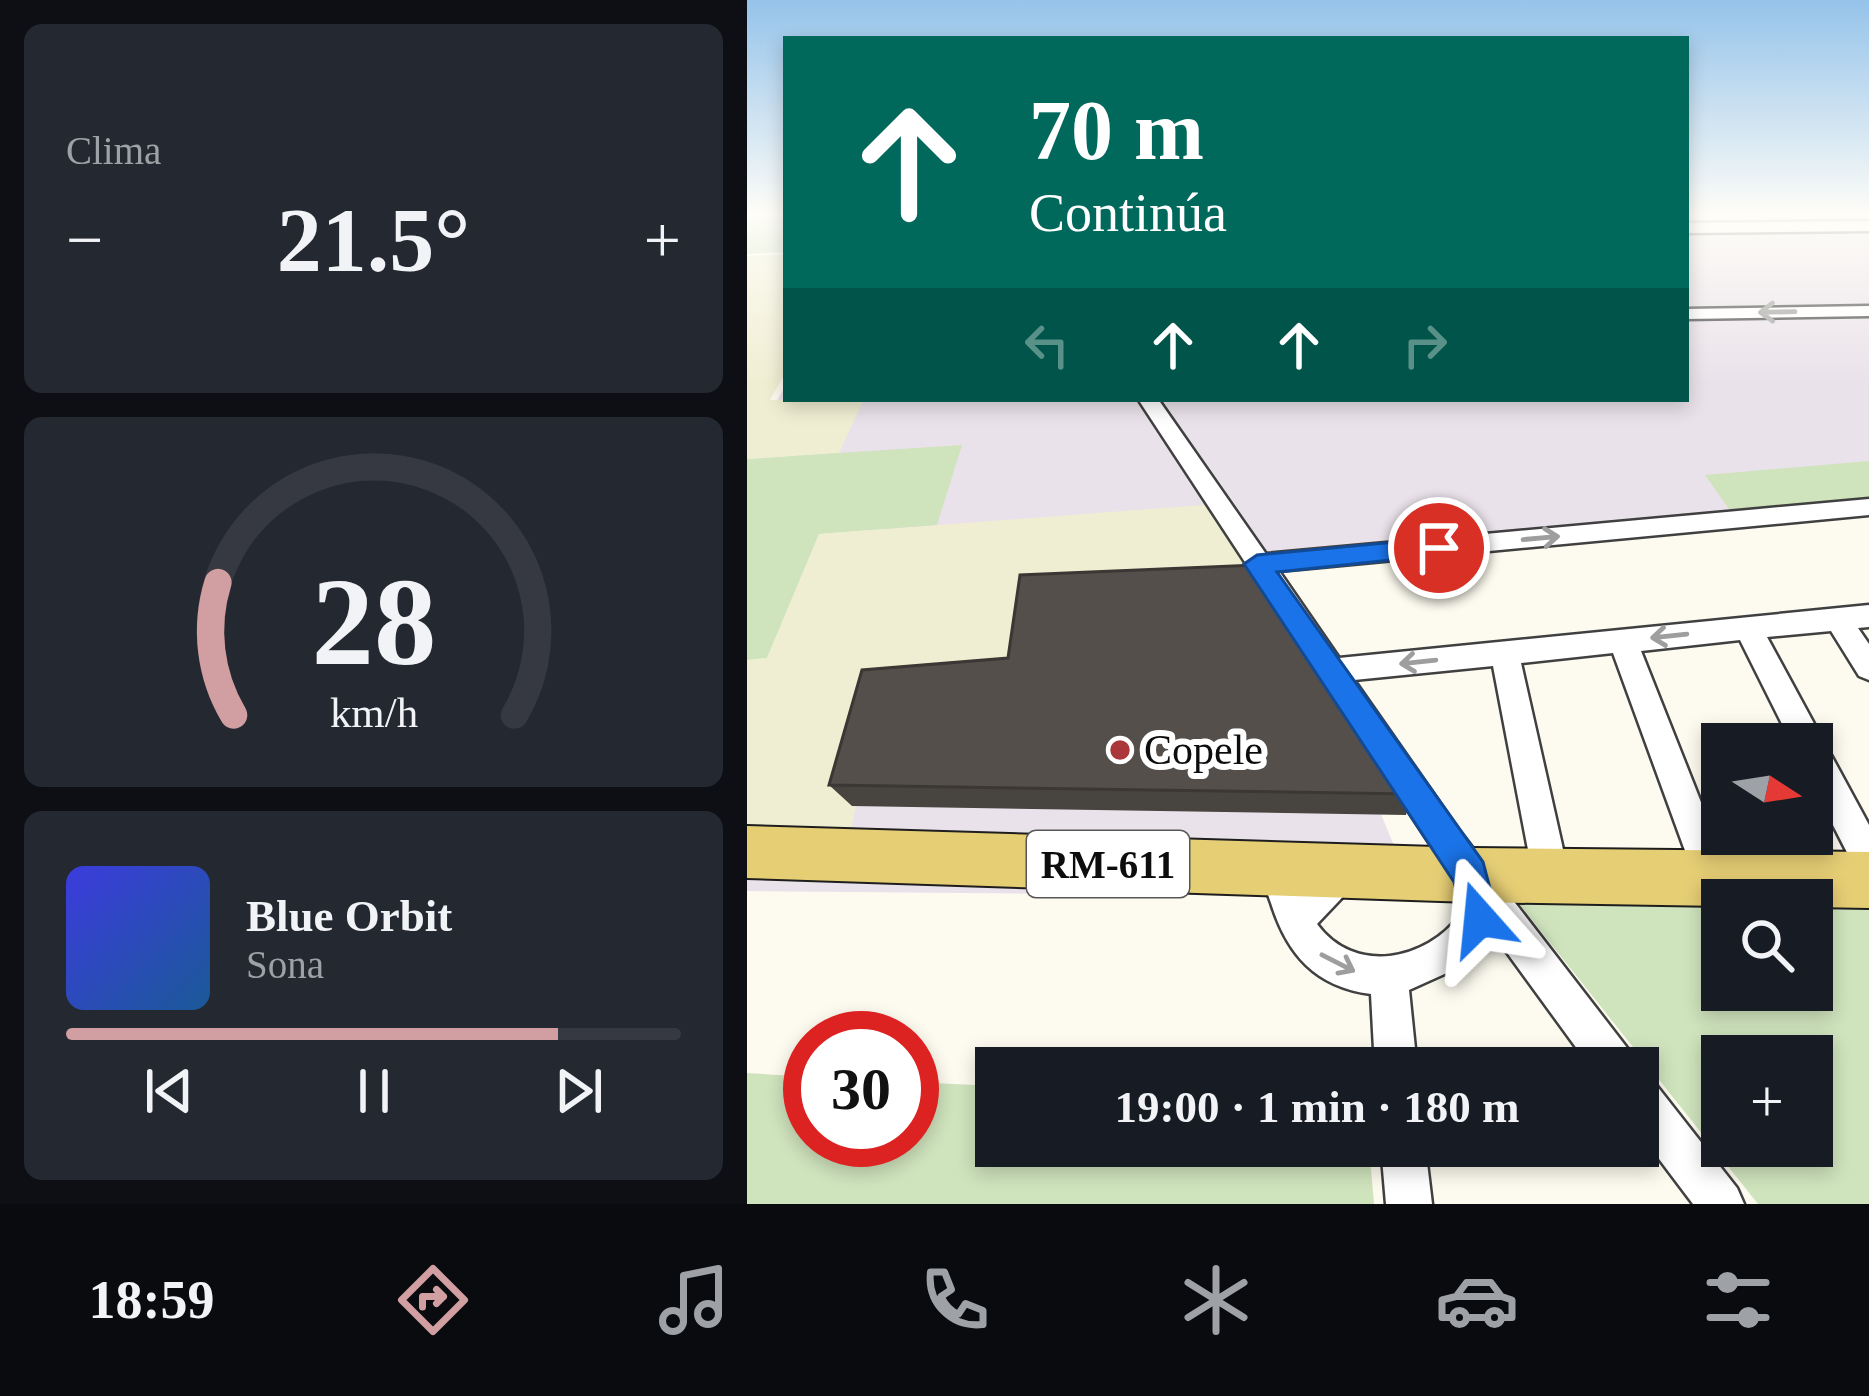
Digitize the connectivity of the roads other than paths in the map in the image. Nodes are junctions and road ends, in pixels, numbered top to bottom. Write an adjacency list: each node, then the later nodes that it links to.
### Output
1 (1869, 311): 2 (street, one-way to 2)
2 (1689, 314)
3 (1150, 402): 5 (street)
4 (1869, 507): 5 (street, one-way to 4)
5 (1257, 564): 12 (street)
6 (1869, 616): 7 (street)
7 (1838, 619): 8 (street); 11 (street)
8 (1747, 628): 9 (street, one-way to 9); 13 (street)
9 (1623, 641): 10 (street); 21 (street)
10 (1505, 653): 12 (street, one-way to 12); 20 (street)
11 (1869, 668)
12 (1330, 671): 19 (street)
13 (1797, 723)
14 (1833, 792): 16 (street)
15 (747, 852): 17 (main road, RM-611)
16 (1869, 860)
17 (1278, 869): 18 (main road, RM-611); 23 (street)
18 (1344, 871): 19 (main road, RM-611); 23 (street)
19 (1470, 875): 20 (main road, RM-611); 24 (street); 25 (street)
20 (1551, 876): 21 (main road, RM-611)
21 (1712, 878): 22 (main road, RM-611)
22 (1869, 880)
23 (1295, 921): 26 (street, one-way to 26)
24 (1469, 938): 25 (street); 26 (street)
25 (1518, 942): 28 (street)
26 (1389, 977): 27 (street)
27 (1394, 1047)
28 (1600, 1047)
29 (1659, 1123): 32 (street)
30 (1405, 1167): 31 (street)
31 (1409, 1204)
32 (1721, 1204)

